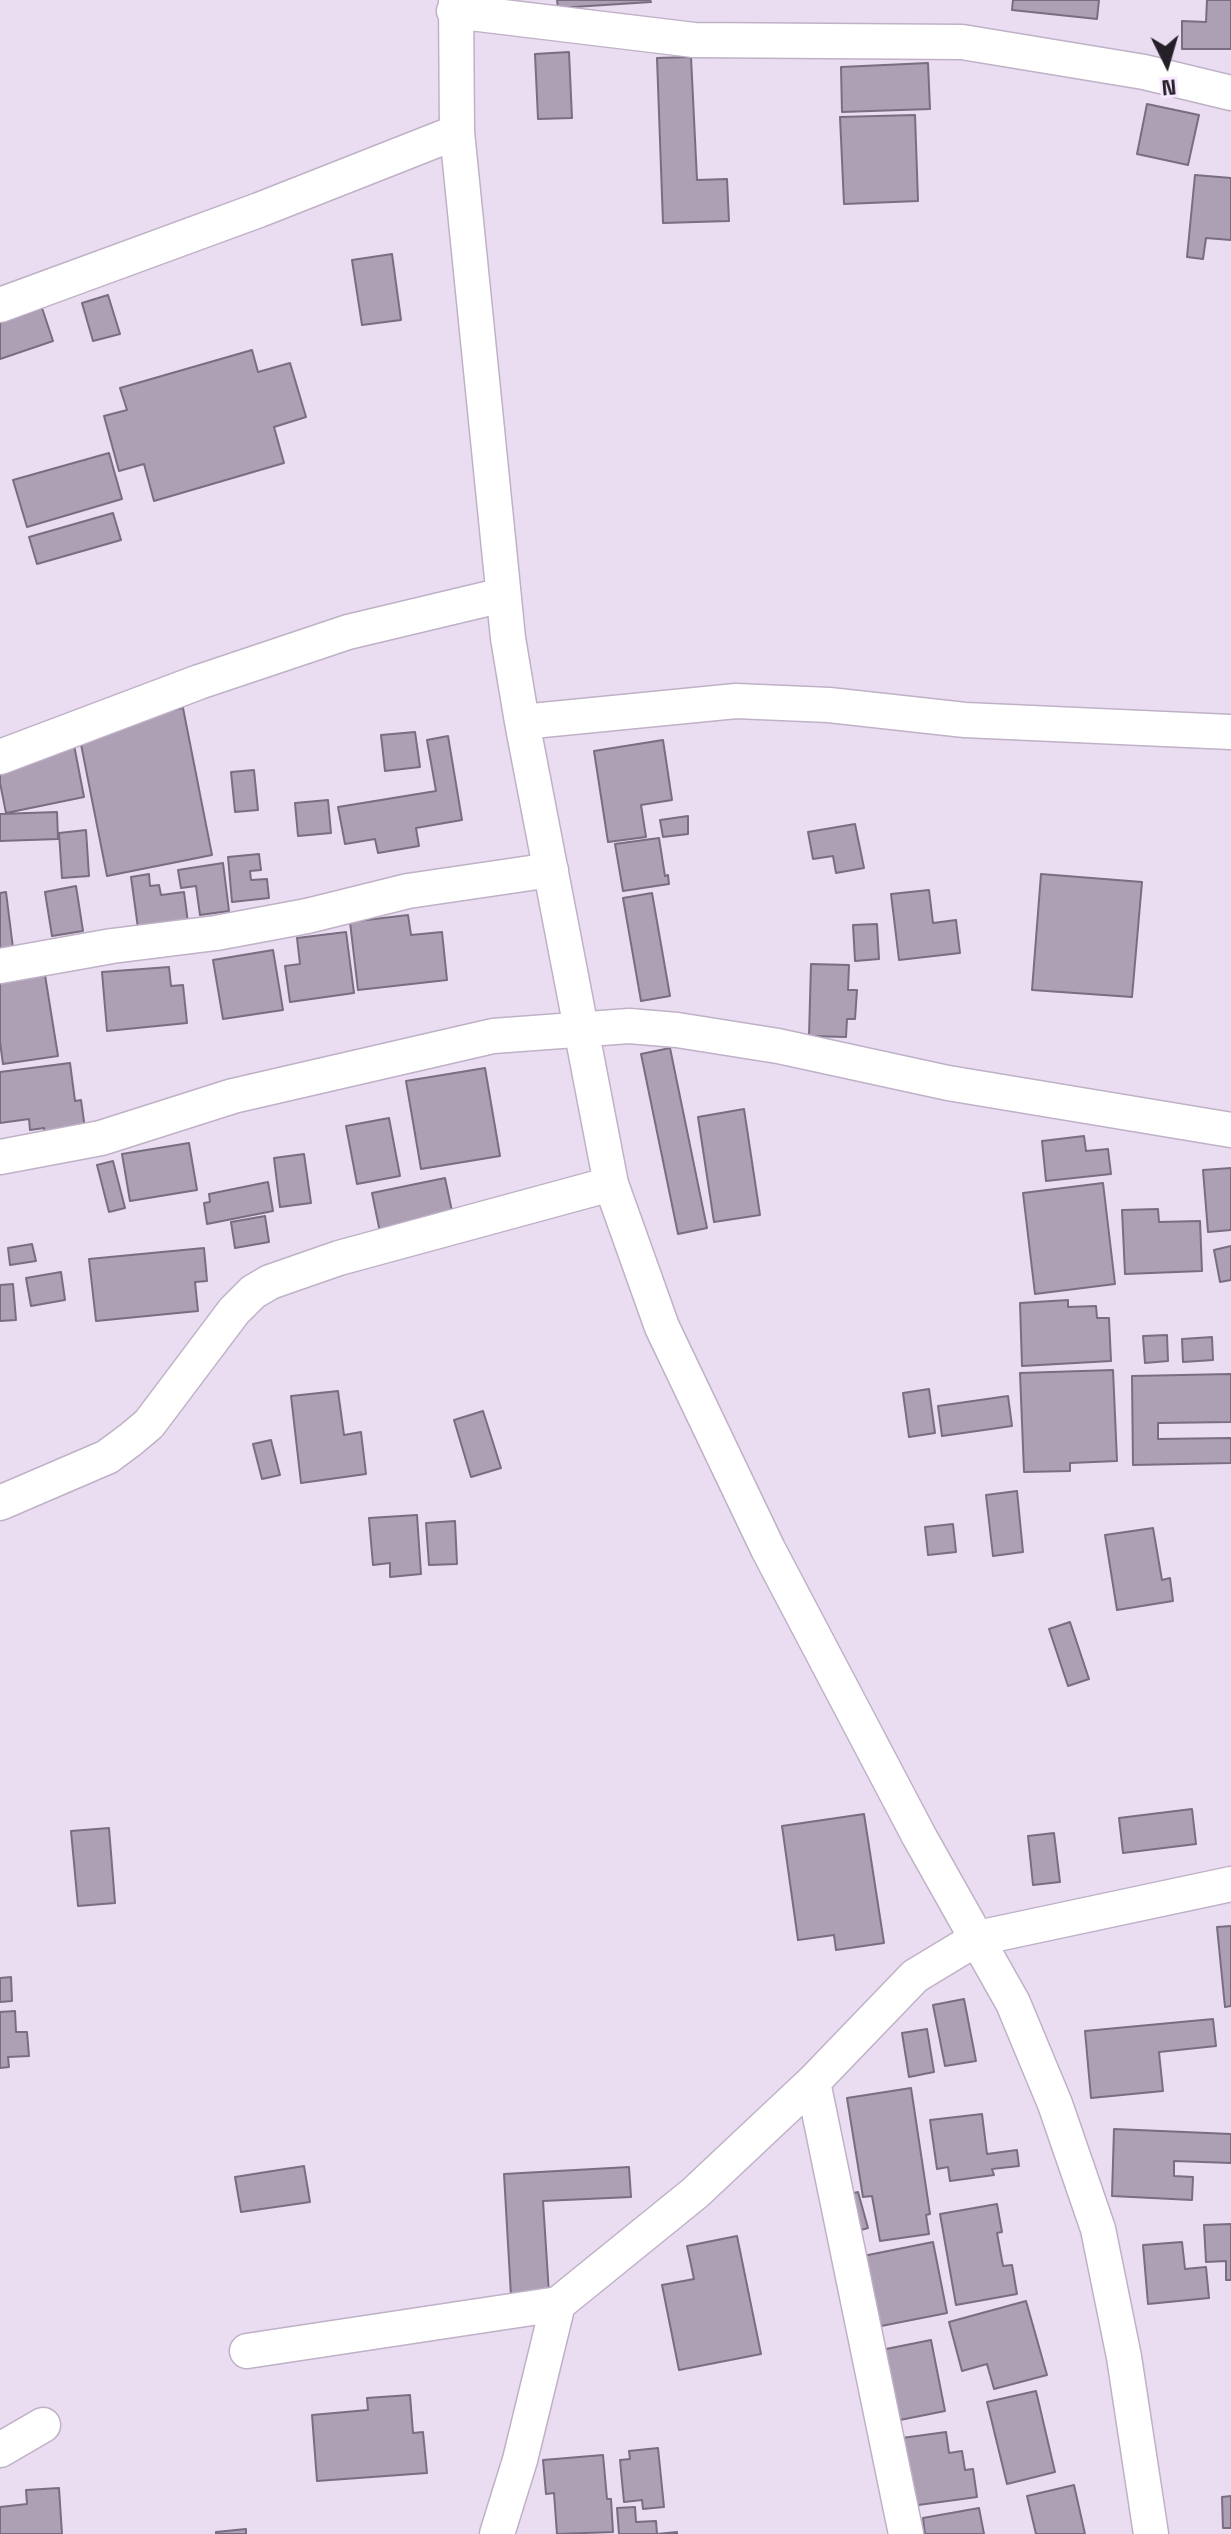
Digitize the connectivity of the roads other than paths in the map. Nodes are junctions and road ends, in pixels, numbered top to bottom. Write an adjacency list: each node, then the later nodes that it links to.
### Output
1 (455, 5): 2 (street); 3 (street)
2 (1231, 93)
3 (457, 132): 4 (street); 5 (street)
4 (5, 295)
5 (503, 595): 6 (street); 8 (street)
6 (522, 722): 7 (street); 9 (street)
7 (1231, 732)
8 (0, 757)
9 (551, 870): 10 (street); 11 (street)
10 (0, 966)
11 (582, 1029): 12 (street); 13 (street); 14 (street)
12 (1231, 1130)
13 (0, 1157)
14 (611, 1184): 15 (street); 17 (street)
15 (0, 1503)
16 (1231, 1884): 17 (street)
17 (978, 1938): 18 (street); 25 (street)
18 (813, 2082): 19 (street); 24 (street)
19 (558, 2304): 20 (street); 23 (street)
20 (247, 2351)
21 (43, 2425): 22 (street)
22 (0, 2450)
23 (497, 2534)
24 (906, 2534)
25 (1151, 2534)

